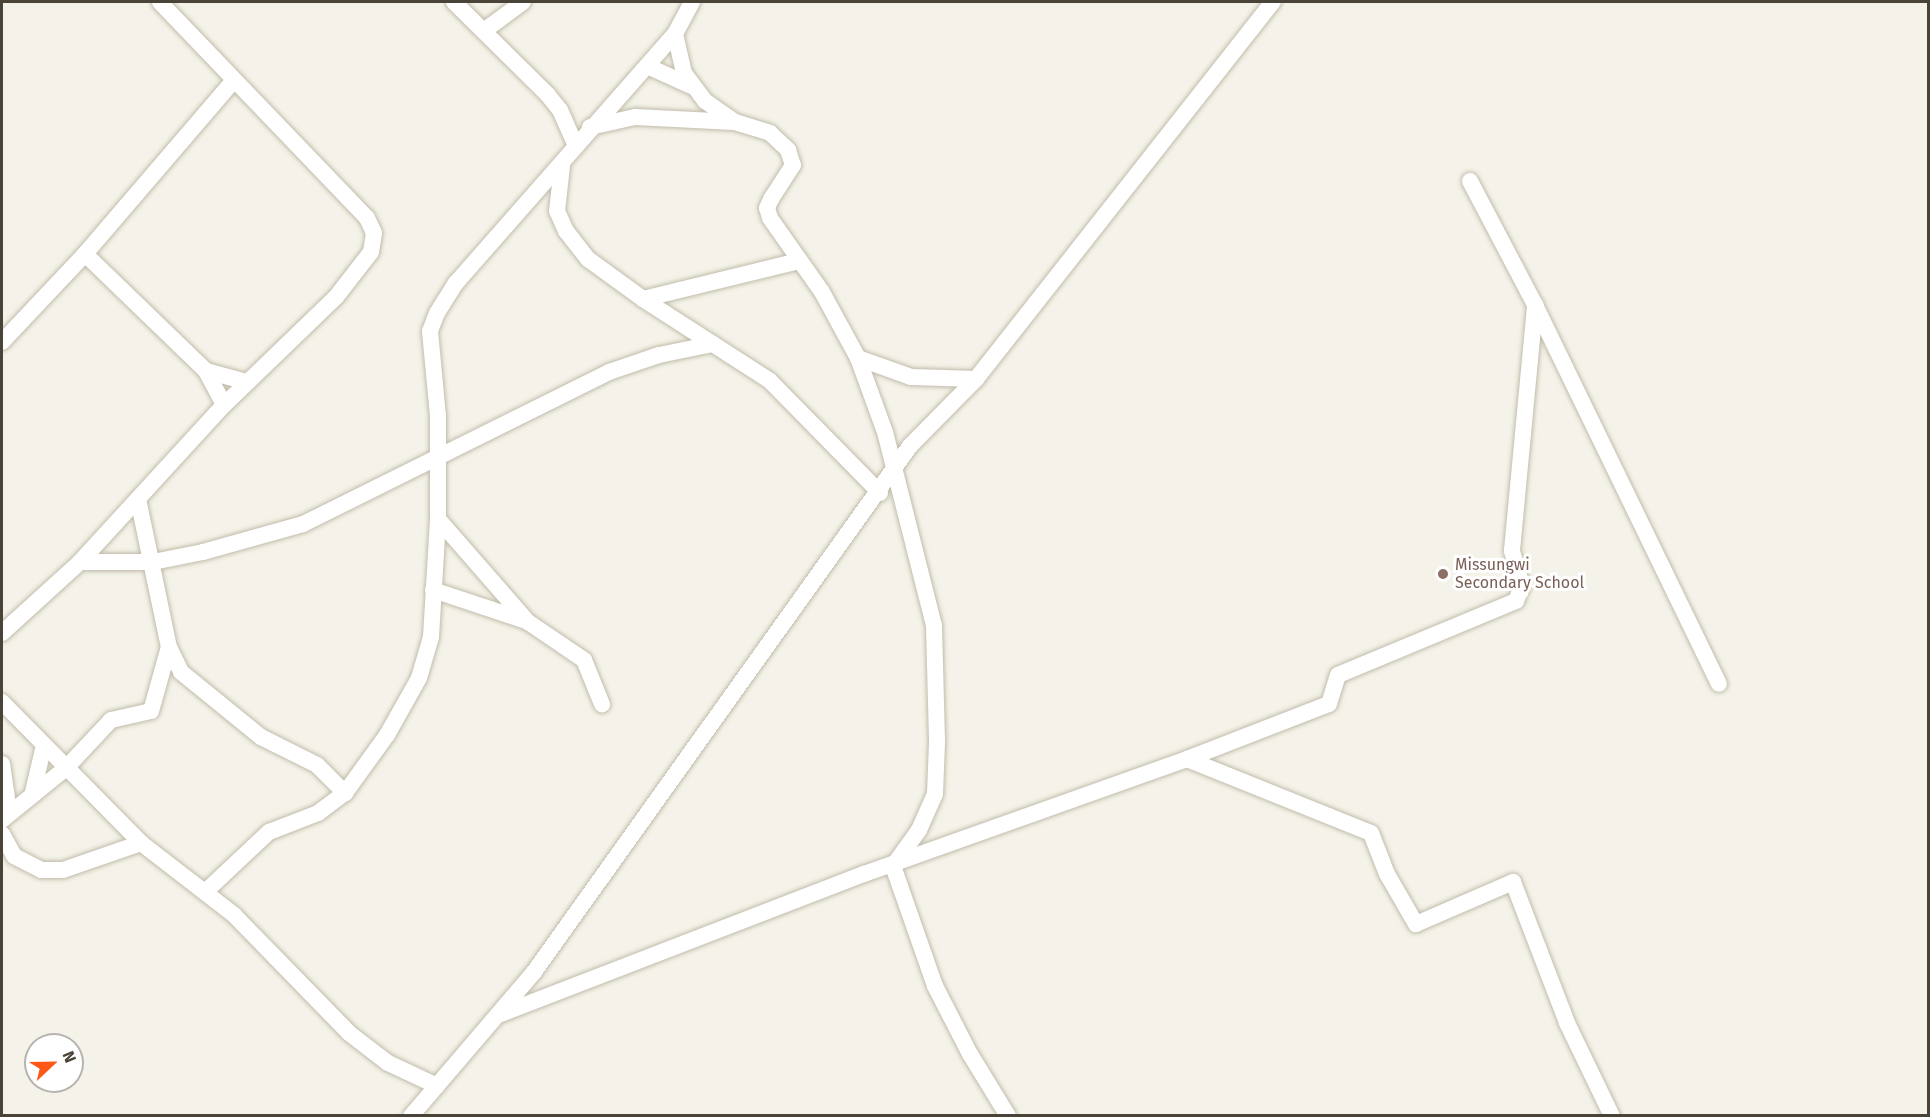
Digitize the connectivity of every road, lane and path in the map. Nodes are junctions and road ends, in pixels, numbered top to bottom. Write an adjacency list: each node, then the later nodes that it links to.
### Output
1 (160, 2): 9 (street)
2 (454, 2): 6 (street)
3 (523, 2): 6 (street)
4 (692, 2): 7 (street)
5 (1273, 2): 25 (street)
6 (485, 30): 11 (street)
7 (675, 34): 8 (street); 10 (street)
8 (647, 66): 10 (street); 13 (street)
9 (234, 80): 17 (street); 26 (street)
10 (691, 86): 12 (street)
11 (560, 110): 13 (street); 14 (street)
12 (735, 122): 13 (street); 18 (street)
13 (592, 124): 14 (street)
14 (575, 144): 15 (street)
15 (562, 165): 19 (street); 28 (street)
16 (1470, 181): 20 (street)
17 (85, 254): 21 (street); 24 (street)
18 (799, 261): 19 (street); 23 (street)
19 (643, 299): 22 (street)
20 (1535, 305): 39 (street); 43 (street)
21 (2, 342)
22 (713, 344): 28 (street); 30 (street)
23 (858, 358): 25 (street); 29 (street)
24 (206, 371): 26 (street); 27 (street)
25 (976, 379): 29 (street)
26 (247, 382): 27 (street)
27 (224, 405): 31 (street)
28 (438, 455): 32 (street); 34 (street)
29 (894, 474): 30 (street); 51 (street)
30 (880, 493): 53 (street)
31 (138, 499): 33 (street); 34 (street)
32 (438, 519): 35 (street); 36 (street)
33 (80, 562): 34 (street); 37 (street)
34 (153, 562): 38 (street)
35 (433, 590): 36 (street); 47 (street)
36 (528, 622): 41 (street)
37 (2, 633)
38 (170, 647): 45 (street); 47 (street)
39 (1719, 684)
40 (2, 702): 42 (street)
41 (602, 704)
42 (44, 745): 45 (street); 46 (street)
43 (1187, 759): 51 (street); 57 (street)
44 (2, 764): 48 (street)
45 (66, 768): 46 (street); 50 (street)
46 (33, 792): 48 (street)
47 (345, 794): 52 (street)
48 (5, 816)
49 (2, 834): 50 (street)
50 (141, 843): 52 (street)
51 (893, 866): 53 (street); 56 (street)
52 (205, 892): 54 (street)
53 (499, 1015): 54 (street)
54 (437, 1086): 55 (street)
55 (411, 1116)
56 (1008, 1116)
57 (1612, 1116)

